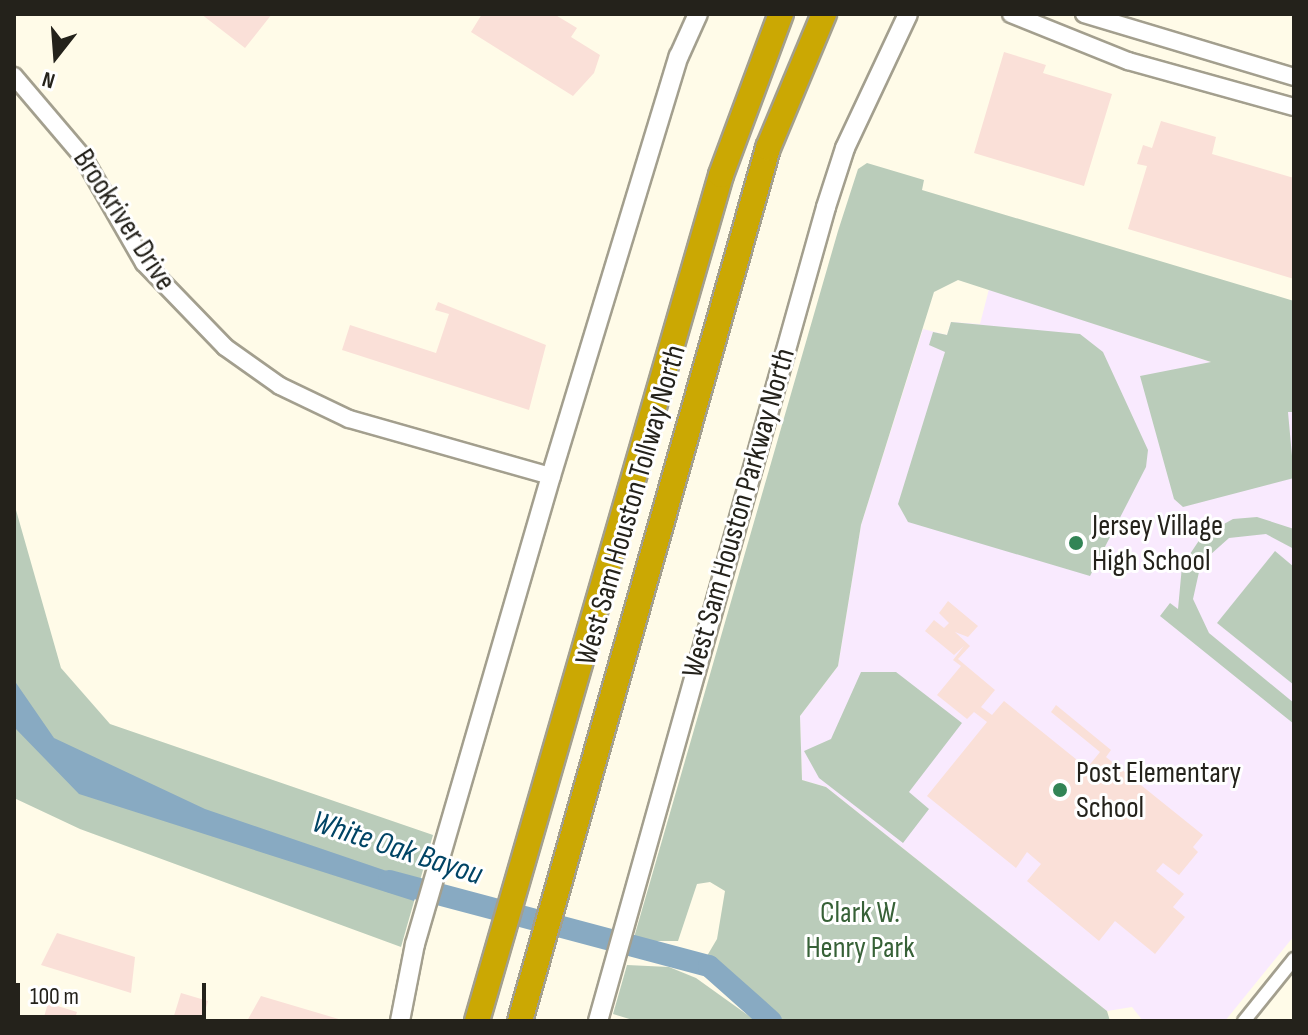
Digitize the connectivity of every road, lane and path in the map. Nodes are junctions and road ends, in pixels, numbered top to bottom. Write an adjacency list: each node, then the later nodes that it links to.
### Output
1 (698, 14): 13 (main road)
2 (781, 14): 16 (highway, West Sam Houston Tollway North)
3 (897, 14): 9 (main road)
4 (908, 14): 9 (main road, West Sam Houston Parkway North)
5 (922, 14): 9 (main road)
6 (1011, 14): 12 (street)
7 (1084, 14): 11 (street)
8 (821, 19): 17 (highway, West Sam Houston Tollway North)
9 (897, 34): 18 (main road, West Sam Houston Parkway North)
10 (14, 76): 13 (street, Brookriver Drive)
11 (1294, 77)
12 (1294, 107)
13 (551, 476): 15 (main road)
14 (1294, 959): 19 (street)
15 (400, 1021)
16 (477, 1021)
17 (520, 1021)
18 (598, 1021)
19 (1244, 1021)

